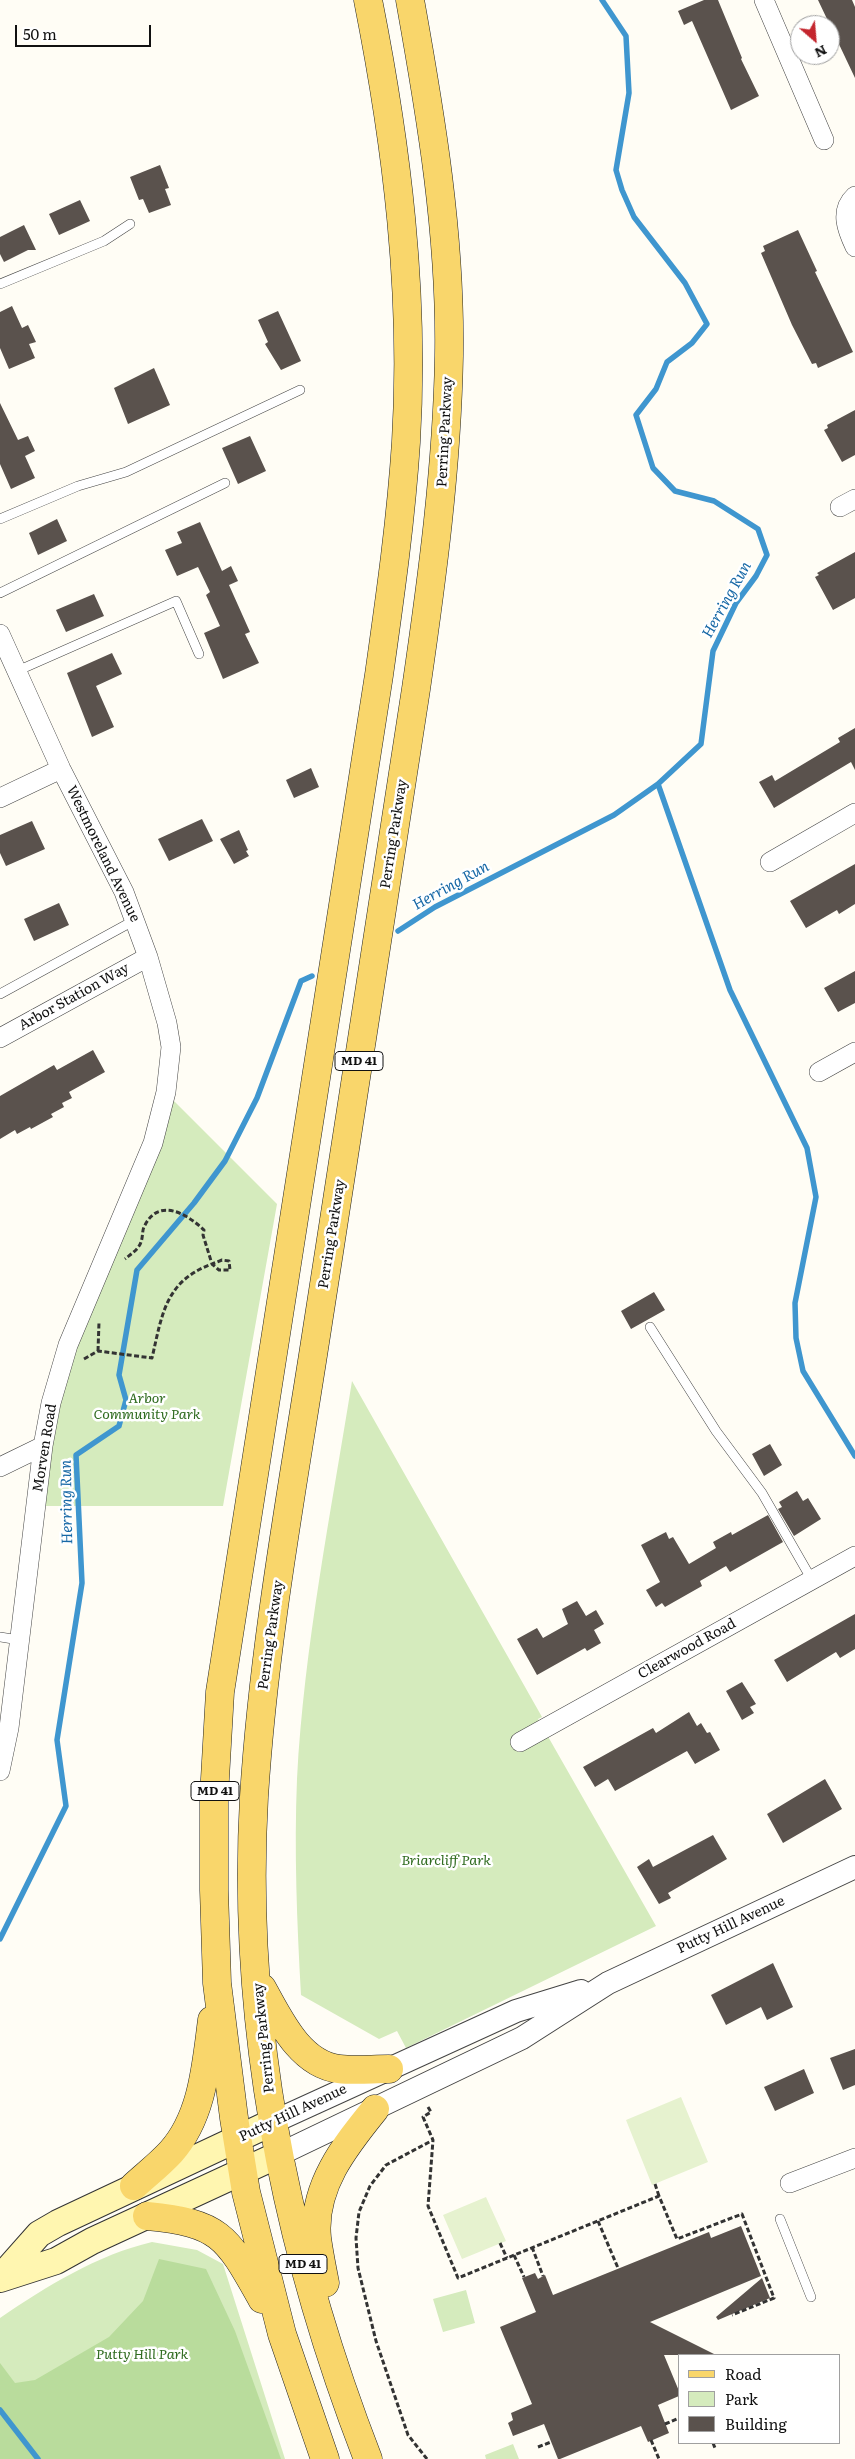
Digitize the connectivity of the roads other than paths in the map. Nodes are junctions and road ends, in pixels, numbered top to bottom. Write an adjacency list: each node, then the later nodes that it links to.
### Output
1 (368, 0): 39 (main road, MD 41)
2 (410, 0): 37 (main road, Perring Parkway / MD 41)
3 (764, 0): 4 (street)
4 (824, 140)
5 (855, 196): 7 (street)
6 (130, 224): 8 (lane)
7 (855, 247)
8 (0, 284)
9 (300, 390): 11 (lane)
10 (226, 483): 12 (lane)
11 (0, 519)
12 (0, 593)
13 (0, 634): 15 (street, Westmoreland Avenue)
14 (199, 654): 15 (lane)
15 (17, 671): 16 (street, Westmoreland Avenue)
16 (61, 769): 17 (street); 20 (street, Westmoreland Avenue)
17 (0, 798)
18 (855, 813): 19 (street)
19 (770, 862)
20 (135, 920): 21 (street, Westmoreland Avenue); 22 (lane)
21 (148, 956): 23 (street, Arbor Station Way); 26 (street, Westmoreland Avenue)
22 (0, 994)
23 (0, 1038)
24 (855, 1052): 25 (street)
25 (819, 1072)
26 (154, 1142): 28 (street, Morven Road)
27 (650, 1327): 31 (lane)
28 (44, 1446): 29 (street); 33 (street, Morven Road)
29 (0, 1467)
30 (855, 1556): 31 (street, Clearwood Road)
31 (812, 1580): 34 (street, Clearwood Road)
32 (0, 1637): 33 (lane)
33 (19, 1640): 35 (street, Morven Road)
34 (520, 1742)
35 (0, 1771)
36 (855, 1867): 38 (street, Putty Hill Avenue)
37 (258, 1981): 40 (main road); 42 (main road, Perring Parkway / MD 41)
38 (608, 1983): 40 (street, Putty Hill Avenue); 41 (street, Putty Hill Avenue)
39 (217, 1984): 43 (main road, MD 41); 48 (main road)
40 (389, 2069): 42 (street, Putty Hill Avenue)
41 (375, 2109): 44 (street, Putty Hill Avenue); 54 (main road)
42 (273, 2122): 43 (main road, Putty Hill Avenue); 44 (main road, Perring Parkway / MD 41)
43 (237, 2139): 46 (main road, MD 41); 48 (main road, Putty Hill Avenue)
44 (278, 2155): 46 (main road, Putty Hill Avenue); 54 (main road, Perring Parkway / MD 41)
45 (855, 2158): 47 (street)
46 (242, 2171): 49 (main road, Putty Hill Avenue); 53 (main road, MD 41)
47 (790, 2183)
48 (134, 2186): 51 (main road, Putty Hill Avenue)
49 (147, 2216): 51 (main road, Putty Hill Avenue); 53 (main road)
50 (780, 2218): 52 (lane)
51 (0, 2279)
52 (812, 2297)
53 (282, 2334): 55 (main road, MD 41)
54 (346, 2403): 56 (main road, Perring Parkway / MD 41)
55 (325, 2459)
56 (368, 2459)

